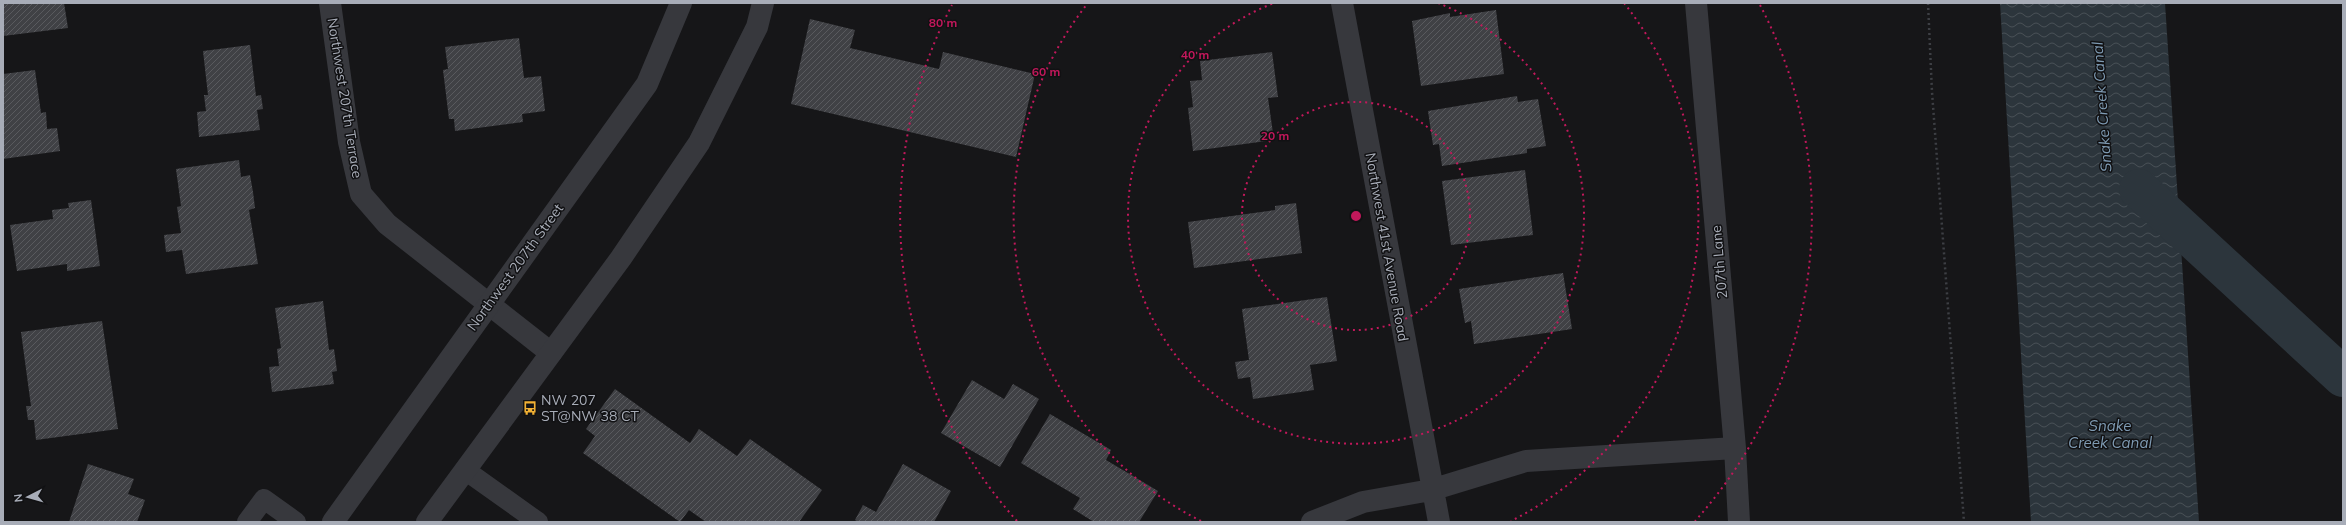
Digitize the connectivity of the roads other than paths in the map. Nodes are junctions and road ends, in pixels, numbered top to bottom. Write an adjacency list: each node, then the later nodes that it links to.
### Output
1 (330, 3): 6 (street, Northwest 207th Terrace)
2 (681, 3): 6 (street, Northwest 207th Street)
3 (763, 3): 7 (street)
4 (1342, 3): 10 (street, Northwest 41st Avenue Road)
5 (1696, 3): 8 (street, 207th Lane)
6 (487, 304): 7 (street); 13 (street, Northwest 207th Street)
7 (550, 353): 9 (street)
8 (1735, 448): 10 (street); 18 (street, 207th Lane)
9 (465, 470): 14 (street); 15 (lane)
10 (1432, 490): 16 (street); 17 (street, Northwest 41st Avenue Road)
11 (247, 522): 12 (lane)
12 (296, 522)
13 (333, 522)
14 (427, 522)
15 (538, 522)
16 (1312, 522)
17 (1439, 522)
18 (1739, 522)

